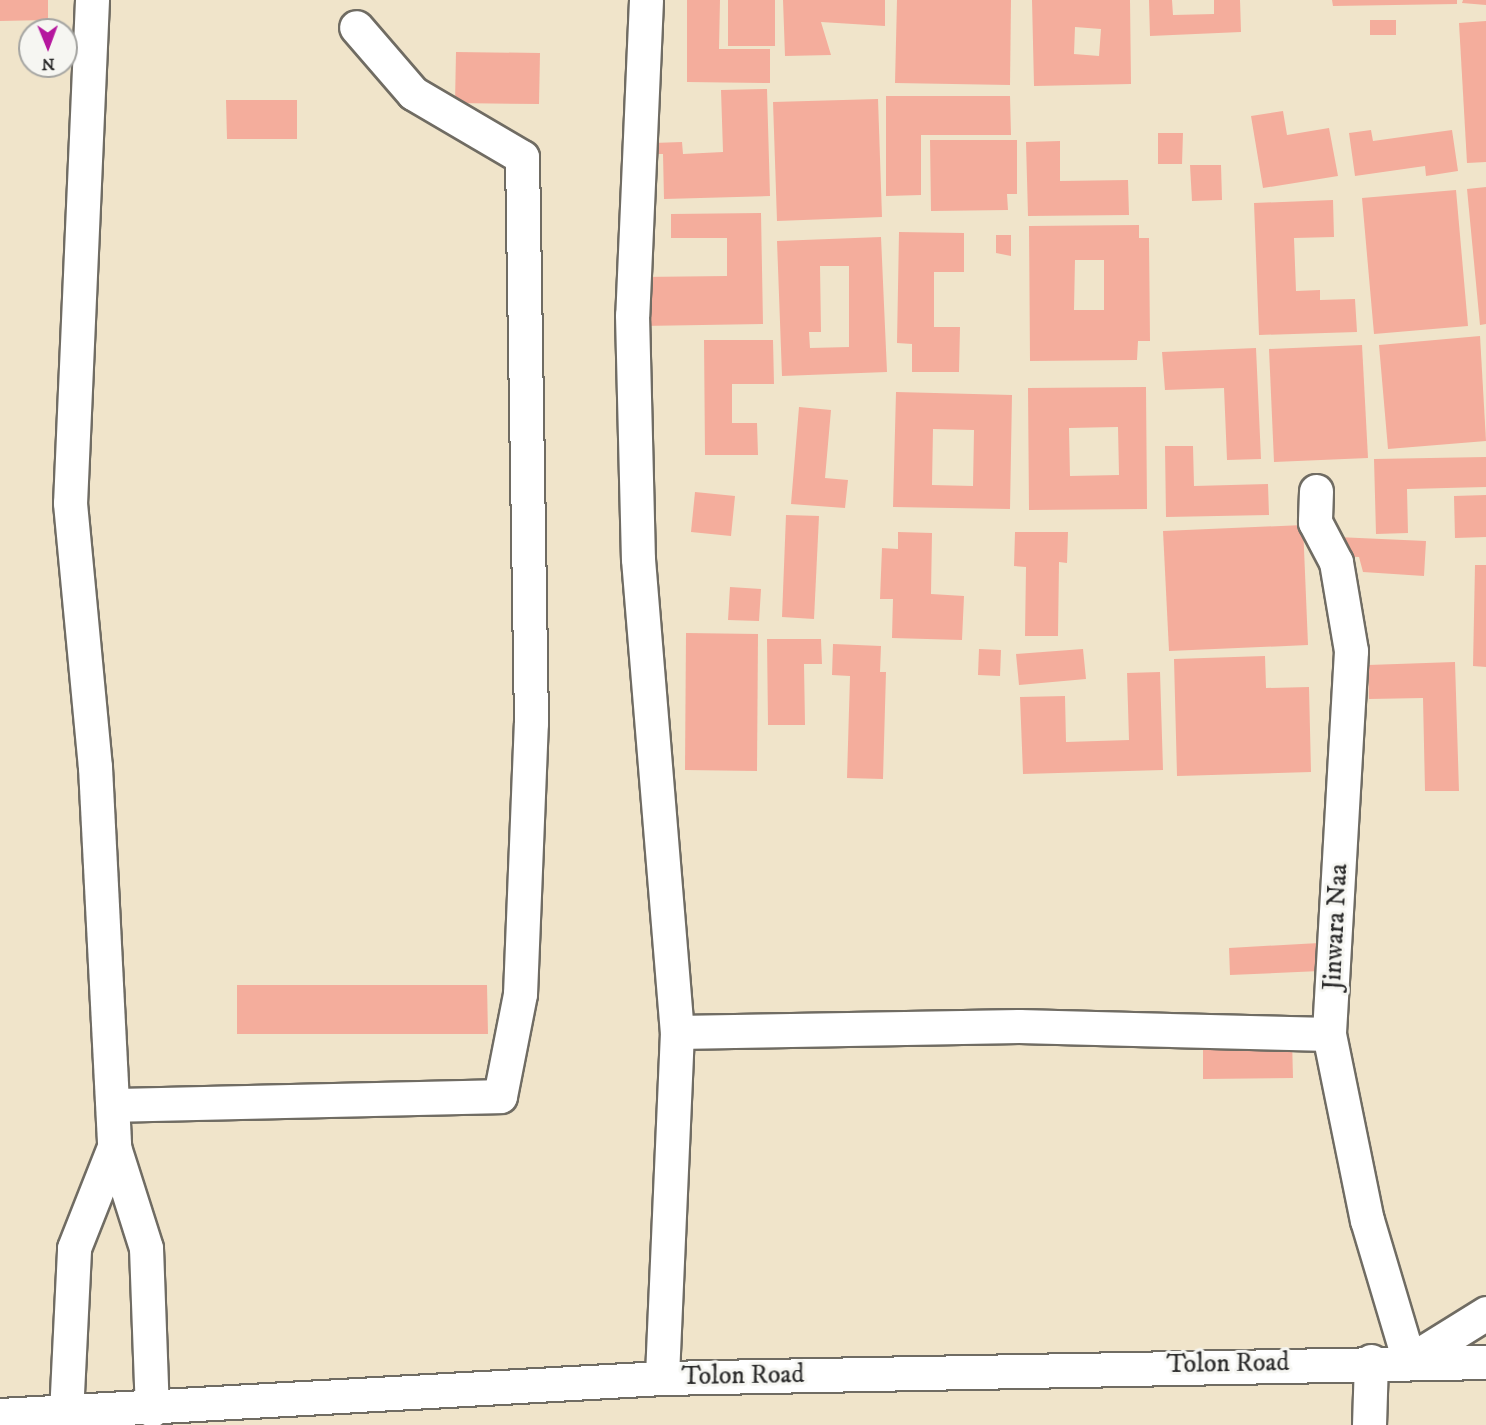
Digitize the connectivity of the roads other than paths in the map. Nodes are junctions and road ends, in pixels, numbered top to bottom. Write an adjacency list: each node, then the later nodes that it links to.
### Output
1 (92, 0): 7 (street)
2 (645, 0): 5 (street)
3 (357, 27): 7 (street)
4 (1316, 491): 6 (street, Jinwara Naa)
5 (677, 1032): 6 (street); 13 (street)
6 (1329, 1034): 11 (street, Jinwara Naa)
7 (113, 1105): 8 (street)
8 (114, 1147): 14 (street); 15 (street)
9 (1486, 1312): 11 (street)
10 (1371, 1361): 11 (street, Tolon Road); 13 (street, Tolon Road); 17 (street)
11 (1409, 1361): 12 (street, Tolon Road)
12 (1486, 1362)
13 (662, 1378): 14 (street, Tolon Road)
14 (152, 1410): 15 (street, Tolon Road)
15 (66, 1414): 16 (street, Tolon Road)
16 (0, 1415)
17 (1369, 1425)

